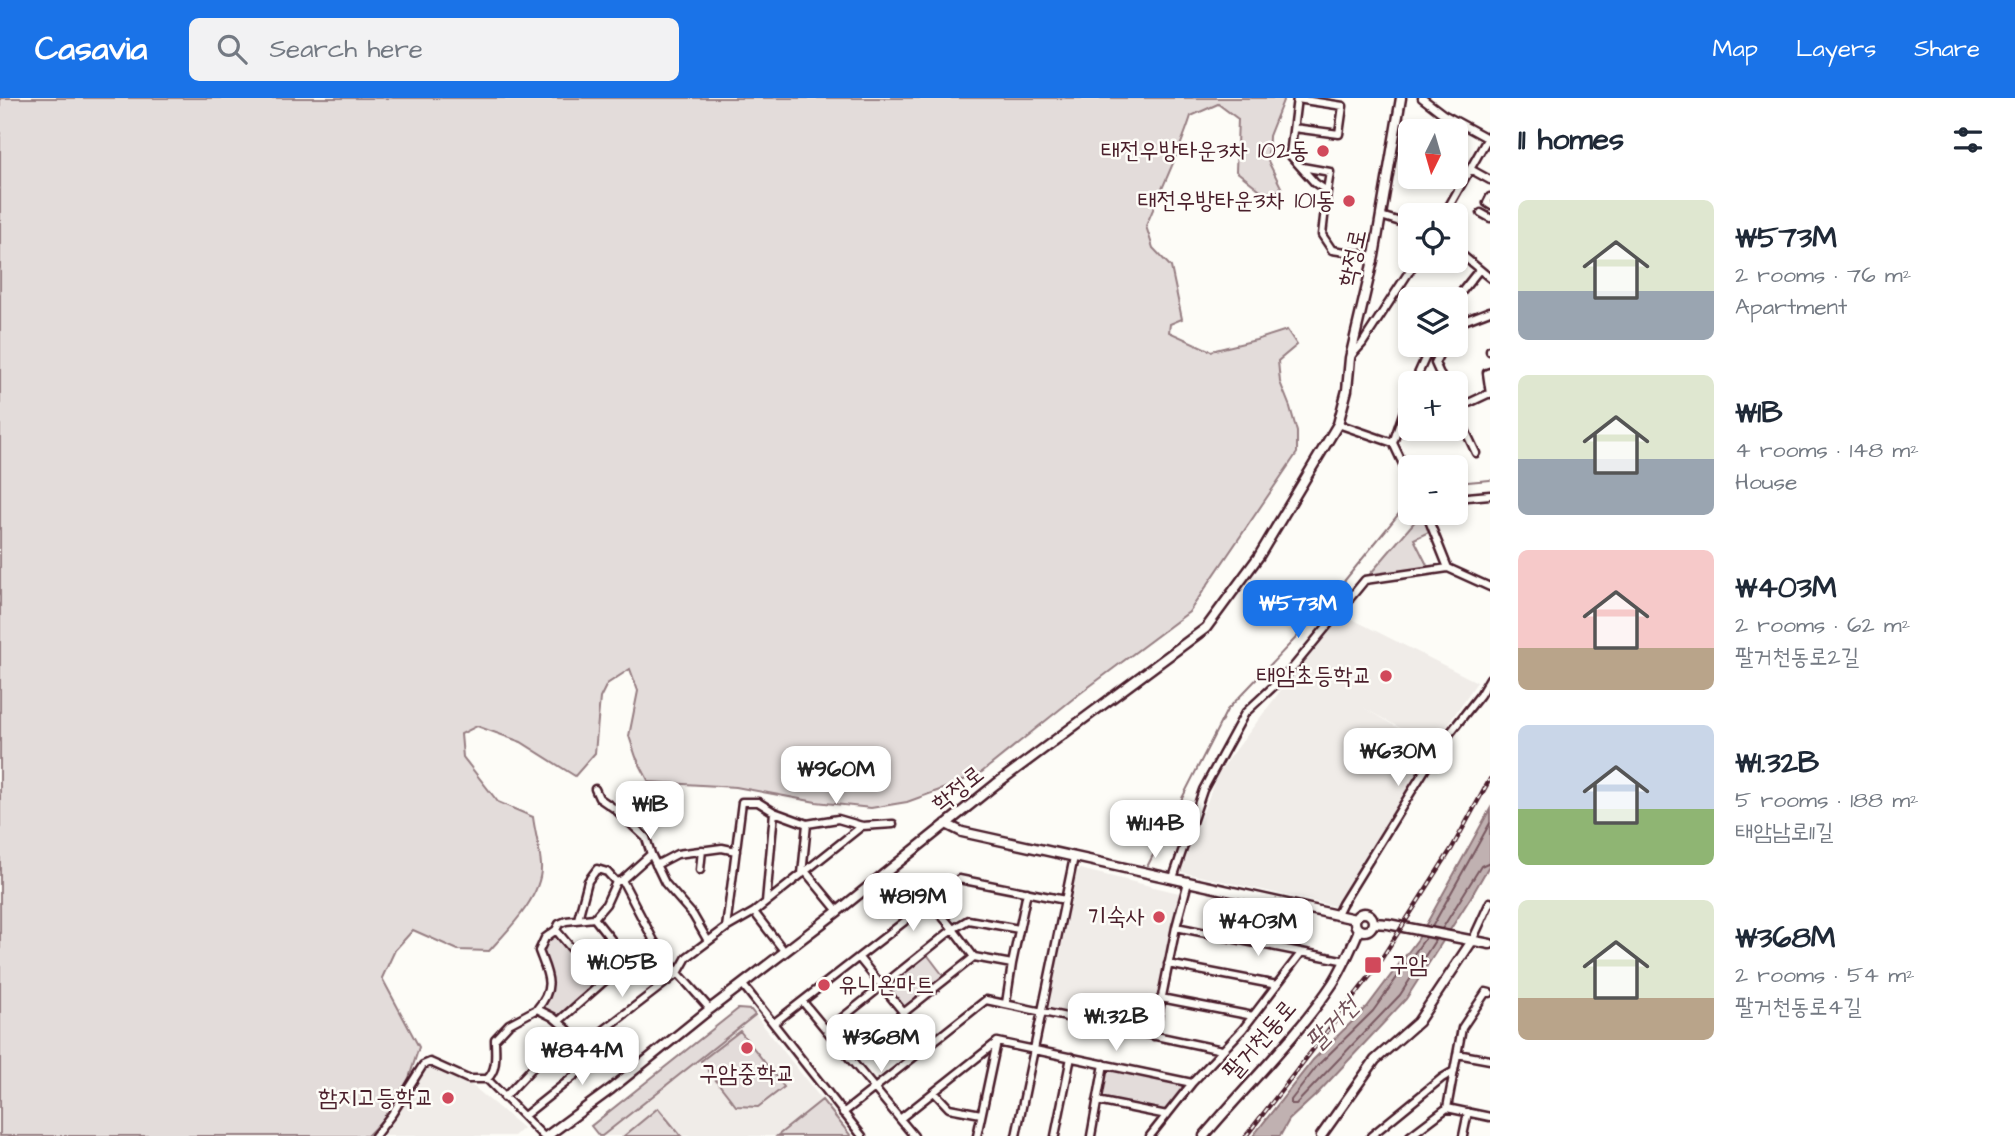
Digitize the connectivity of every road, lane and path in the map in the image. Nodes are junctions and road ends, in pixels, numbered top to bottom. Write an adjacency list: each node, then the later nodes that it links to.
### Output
1 (1401, 98): 14 (main road, 학정로)
2 (1422, 98): 5 (street)
3 (1297, 99): 4 (street); 4 (street)
4 (1294, 128): 6 (street)
5 (1489, 136): 7 (street)
6 (1301, 167): 9 (street); 9 (street)
7 (1470, 169): 8 (street); 11 (street)
8 (1490, 180)
9 (1327, 191): 17 (street)
10 (1490, 198): 12 (street)
11 (1451, 203)
12 (1490, 205)
13 (1481, 213): 15 (street)
14 (1381, 216): 16 (street); 17 (main road, 학정로)
15 (1490, 218)
16 (1398, 221)
17 (1374, 256): 25 (main road, 학정로)
18 (1468, 260): 19 (street)
19 (1479, 270): 21 (street); 22 (street)
20 (1408, 273): 25 (street)
21 (1490, 278)
22 (1466, 287)
23 (1490, 312): 24 (street)
24 (1468, 320)
25 (1350, 358): 29 (main road, 학정로)
26 (1490, 372): 27 (street)
27 (1490, 393): 28 (street)
28 (1468, 404)
29 (1338, 424): 32 (street); 45 (main road, 학정로)
30 (1398, 428): 32 (street)
31 (1468, 436): 33 (street)
32 (1393, 443): 34 (street)
33 (1476, 453)
34 (1399, 455)
35 (1490, 495): 36 (street)
36 (1468, 497)
37 (1431, 525): 38 (street)
38 (1448, 568): 39 (street); 54 (street)
39 (1490, 587)
40 (1490, 678): 65 (street)
41 (595, 789): 49 (street)
42 (774, 812): 43 (street); 48 (street); 60 (street)
43 (807, 824): 46 (street); 53 (street)
44 (892, 824): 46 (street)
45 (946, 824): 50 (main road); 63 (main road, 학정로)
46 (862, 826): 53 (street)
47 (702, 850): 48 (street); 51 (street); 52 (street)
48 (736, 851): 71 (street)
49 (651, 854): 51 (street); 55 (street)
50 (1074, 857): 54 (main road); 58 (street)
51 (656, 865): 78 (street)
52 (700, 870)
53 (804, 872): 60 (street); 63 (street)
54 (1173, 878): 56 (main road)
55 (619, 881): 66 (street); 67 (street); 77 (street)
56 (1188, 882): 59 (main road); 70 (street)
57 (1027, 892): 58 (street); 61 (street); 73 (street)
58 (1065, 900): 100 (street)
59 (1274, 901): 65 (main road); 80 (street)
60 (766, 902): 64 (street)
61 (930, 902): 72 (street); 84 (street)
62 (1490, 902): 76 (street)
63 (838, 911): 81 (main road, 학정로)
64 (754, 912): 71 (street); 81 (street)
65 (1337, 914): 68 (main road)
66 (594, 918): 67 (street); 86 (street)
67 (578, 919): 74 (street)
68 (1355, 919): 69 (main road); 75 (main road)
69 (1373, 923): 75 (main road); 76 (main road)
70 (1176, 927): 80 (street); 88 (street)
71 (726, 928): 78 (street)
72 (953, 929): 73 (street); 83 (street); 93 (street)
73 (1019, 929): 87 (street)
74 (556, 930): 90 (street); 98 (street)
75 (1359, 930): 85 (main road, 팔거천동로)
76 (1468, 940): 79 (main road); 145 (main road)
77 (654, 941): 86 (street); 89 (street)
78 (708, 941): 89 (street)
79 (1490, 944)
80 (1263, 945): 82 (street)
81 (785, 952): 91 (main road, 학정로)
82 (1301, 953): 85 (street); 92 (street)
83 (974, 957): 87 (street); 101 (street)
84 (859, 958): 93 (street); 96 (street)
85 (1346, 961): 144 (main road, 팔거천동로)
86 (629, 962): 90 (street)
87 (1012, 964): 97 (street)
88 (1168, 964): 92 (street); 95 (street)
89 (678, 973): 99 (street); 110 (street)
90 (601, 984): 103 (street)
91 (743, 985): 99 (main road, 학정로); 104 (street)
92 (1277, 985): 102 (street)
93 (882, 987): 101 (street); 106 (street)
94 (1490, 993): 113 (street)
95 (1161, 998): 102 (street); 107 (street)
96 (803, 1002): 104 (street); 106 (street)
97 (1006, 1003): 100 (street); 109 (street)
98 (537, 1009): 103 (street); 119 (street)
99 (710, 1009): 136 (main road, 학정로)
100 (1042, 1012): 107 (street); 112 (street)
101 (904, 1013): 109 (street); 114 (street)
102 (1252, 1016): 111 (street)
103 (559, 1021): 105 (street)
104 (774, 1023): 127 (street)
105 (568, 1030): 110 (street); 123 (street)
106 (827, 1030): 114 (street)
107 (1154, 1036): 111 (street)
108 (997, 1042): 112 (street); 122 (street); 128 (street)
109 (930, 1045): 121 (street)
110 (582, 1047): 130 (street)
111 (1222, 1050): 120 (street)
112 (1034, 1051): 115 (street); 140 (street)
113 (1457, 1054): 116 (street); 118 (street)
114 (849, 1056): 121 (street)
115 (1071, 1057): 117 (street); 133 (street)
116 (1490, 1060)
117 (1104, 1064): 120 (street); 124 (street)
118 (1454, 1071): 125 (street); 146 (street)
119 (487, 1079): 123 (street); 135 (street)
120 (1192, 1083): 129 (street)
121 (875, 1088): 127 (street); 132 (street)
122 (934, 1091): 128 (street); 132 (street)
123 (504, 1098): 130 (street)
124 (1097, 1101): 129 (street); 142 (street)
125 (1447, 1108): 126 (street); 134 (street)
126 (1468, 1112): 131 (street); 147 (street)
127 (843, 1113): 137 (street)
128 (981, 1114): 139 (street)
129 (1167, 1115): 143 (street)
130 (524, 1116): 136 (street)
131 (1490, 1117)
132 (901, 1118): 138 (street)
133 (1055, 1135): 141 (street)
134 (1413, 1135)
135 (375, 1136)
136 (545, 1136)
137 (862, 1136)
138 (914, 1136)
139 (977, 1136)
140 (1016, 1136)
141 (1064, 1136)
142 (1091, 1136)
143 (1150, 1136)
144 (1204, 1136)
145 (1321, 1136)
146 (1371, 1136)
147 (1463, 1136)

